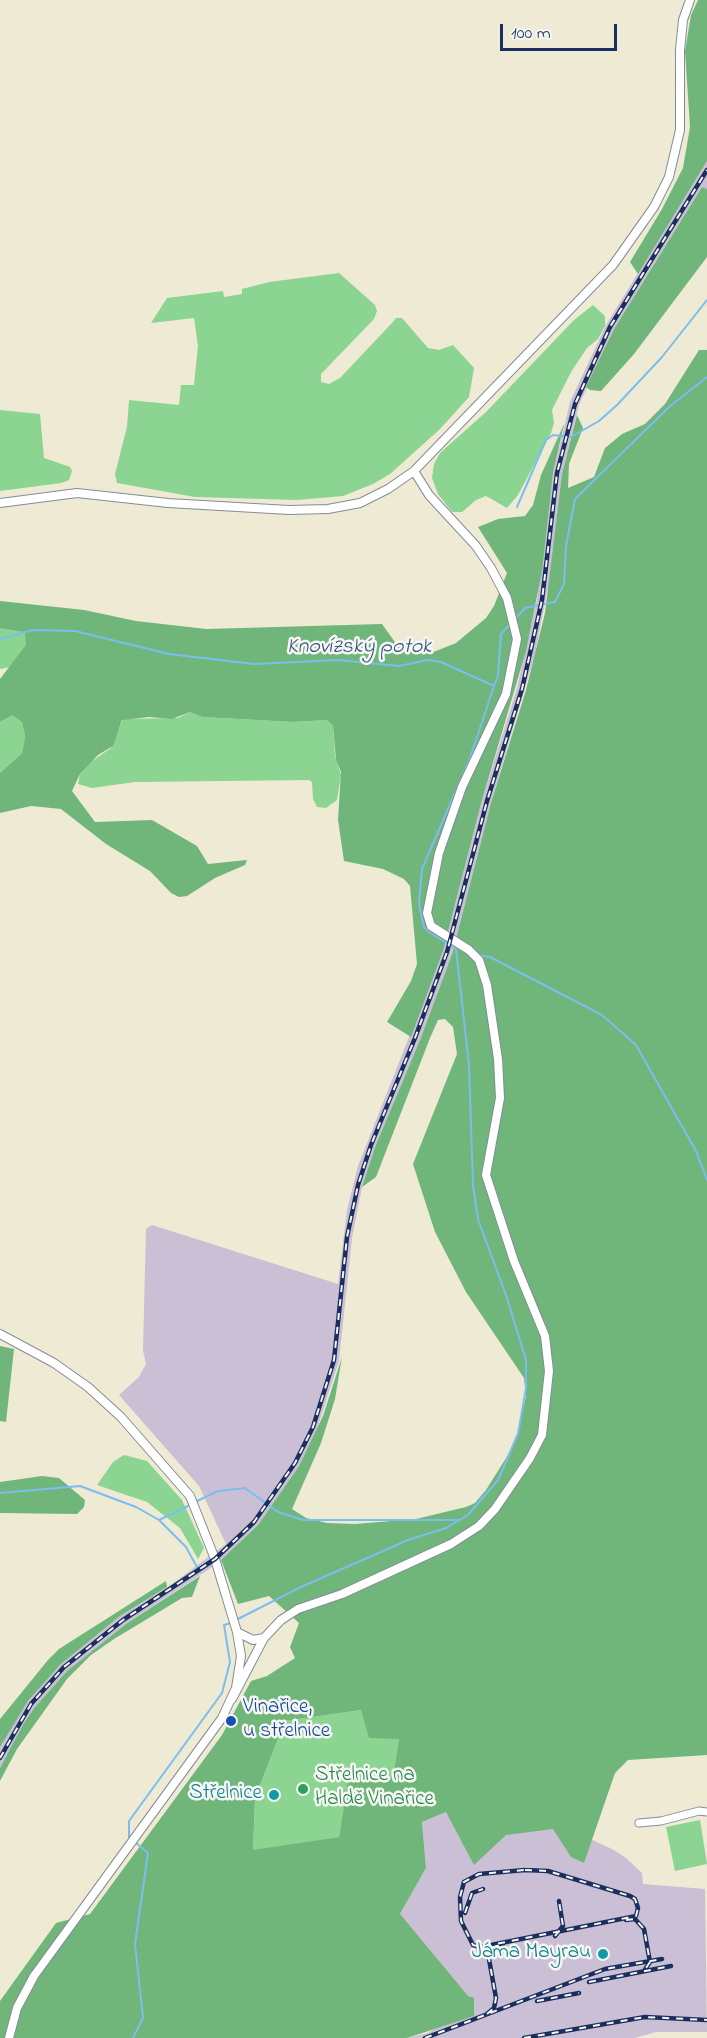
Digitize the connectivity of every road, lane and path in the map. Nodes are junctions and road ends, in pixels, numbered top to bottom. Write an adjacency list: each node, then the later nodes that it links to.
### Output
1 (690, 0): 2 (street)
2 (414, 471): 3 (street); 6 (street)
3 (0, 503)
4 (0, 1334): 5 (street)
5 (236, 1629): 6 (street); 7 (street)
6 (264, 1638): 7 (street)
7 (232, 1699): 10 (street)
8 (707, 1812): 9 (street)
9 (639, 1823)
10 (9, 2038)

